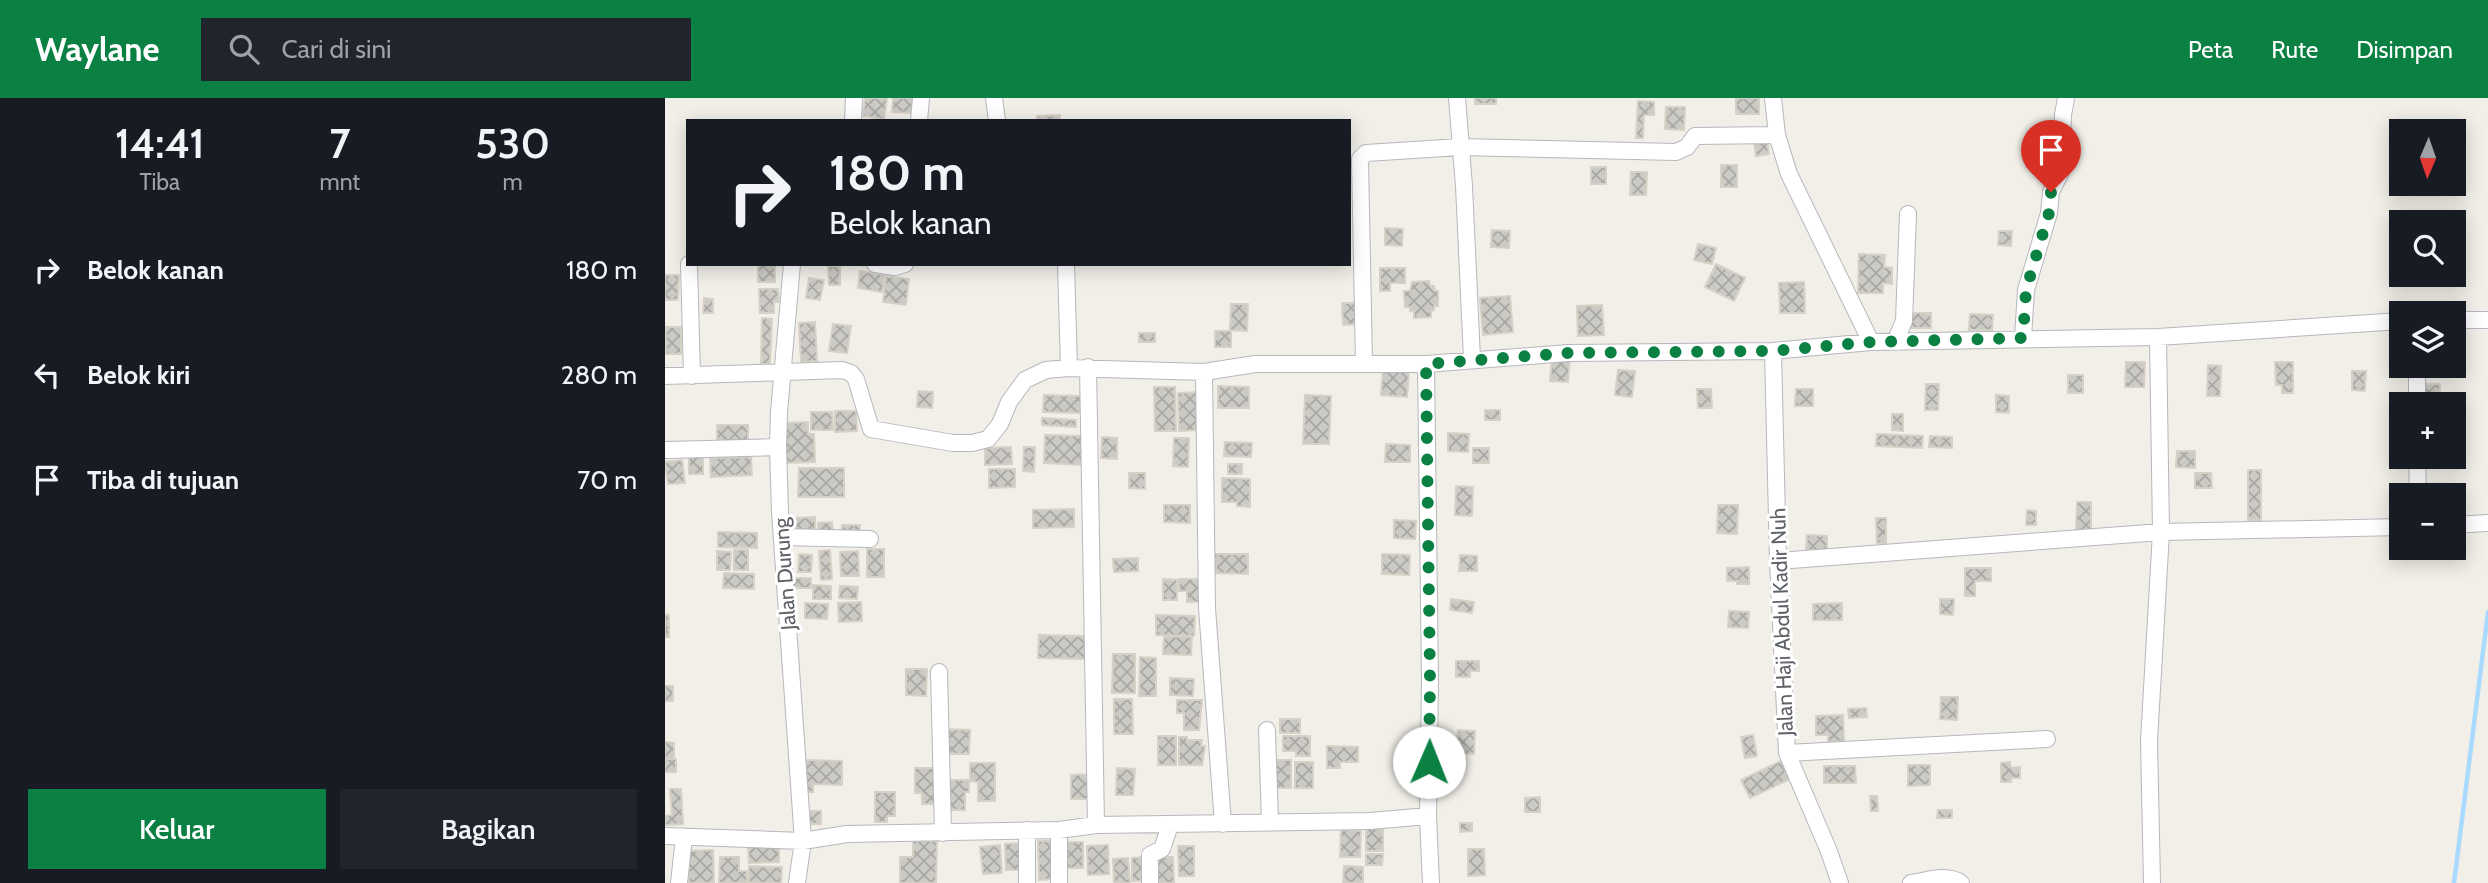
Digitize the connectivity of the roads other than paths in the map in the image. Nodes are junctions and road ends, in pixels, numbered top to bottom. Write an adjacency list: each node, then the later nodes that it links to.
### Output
1 (854, 98): 7 (street)
2 (921, 98): 8 (street)
3 (993, 98): 9 (street)
4 (1457, 98): 11 (street)
5 (1773, 98): 10 (street)
6 (2066, 98): 20 (street)
7 (853, 119)
8 (919, 119)
9 (997, 119)
10 (1777, 135): 11 (street); 21 (street)
11 (1460, 146): 24 (street); 25 (street)
12 (1908, 214): 22 (street)
13 (689, 266): 32 (street)
14 (792, 266): 29 (street, Jalan Durung)
15 (1066, 266): 28 (street)
16 (2466, 320): 17 (street)
17 (2488, 320)
18 (2389, 322): 19 (street)
19 (2158, 337): 20 (street); 38 (street)
20 (2023, 338): 22 (street)
21 (1871, 342): 22 (street); 23 (street)
22 (1898, 342)
23 (1773, 351): 24 (street); 41 (street, Jalan Haji Abdul Kadir Nuh)
24 (1472, 359): 26 (street)
25 (1364, 364): 26 (street); 30 (street)
26 (1426, 364): 46 (street)
27 (1088, 367): 28 (street); 30 (street); 49 (street)
28 (1069, 368): 29 (street)
29 (784, 370): 32 (street); 33 (street, Jalan Durung)
30 (1204, 372): 48 (street)
31 (665, 376): 32 (street)
32 (692, 376)
33 (778, 447): 34 (street); 39 (street, Jalan Durung)
34 (667, 450)
35 (2488, 523): 36 (street)
36 (2466, 524)
37 (2389, 527): 38 (street)
38 (2161, 532): 41 (street); 66 (street)
39 (782, 537): 40 (street); 56 (street, Jalan Durung)
40 (870, 539)
41 (1778, 561): 45 (street, Jalan Haji Abdul Kadir Nuh)
42 (939, 672): 53 (street)
43 (1267, 730): 47 (street)
44 (2047, 739): 45 (street)
45 (1787, 753): 63 (street, Jalan Haji Abdul Kadir Nuh)
46 (1428, 816): 47 (street); 62 (street)
47 (1270, 822): 48 (street)
48 (1223, 824): 50 (street)
49 (1096, 825): 50 (street); 52 (street)
50 (1170, 825): 61 (street)
51 (1027, 830): 52 (street); 53 (street); 59 (street)
52 (1059, 830): 60 (street)
53 (943, 833): 56 (street)
54 (665, 836): 55 (street)
55 (684, 837): 56 (street); 57 (street)
56 (803, 841): 58 (street, Jalan Durung)
57 (679, 883)
58 (797, 883)
59 (1027, 883)
60 (1059, 883)
61 (1150, 883)
62 (1431, 883)
63 (1840, 883)
64 (1911, 883): 65 (street)
65 (1961, 883)
66 (2152, 883)

